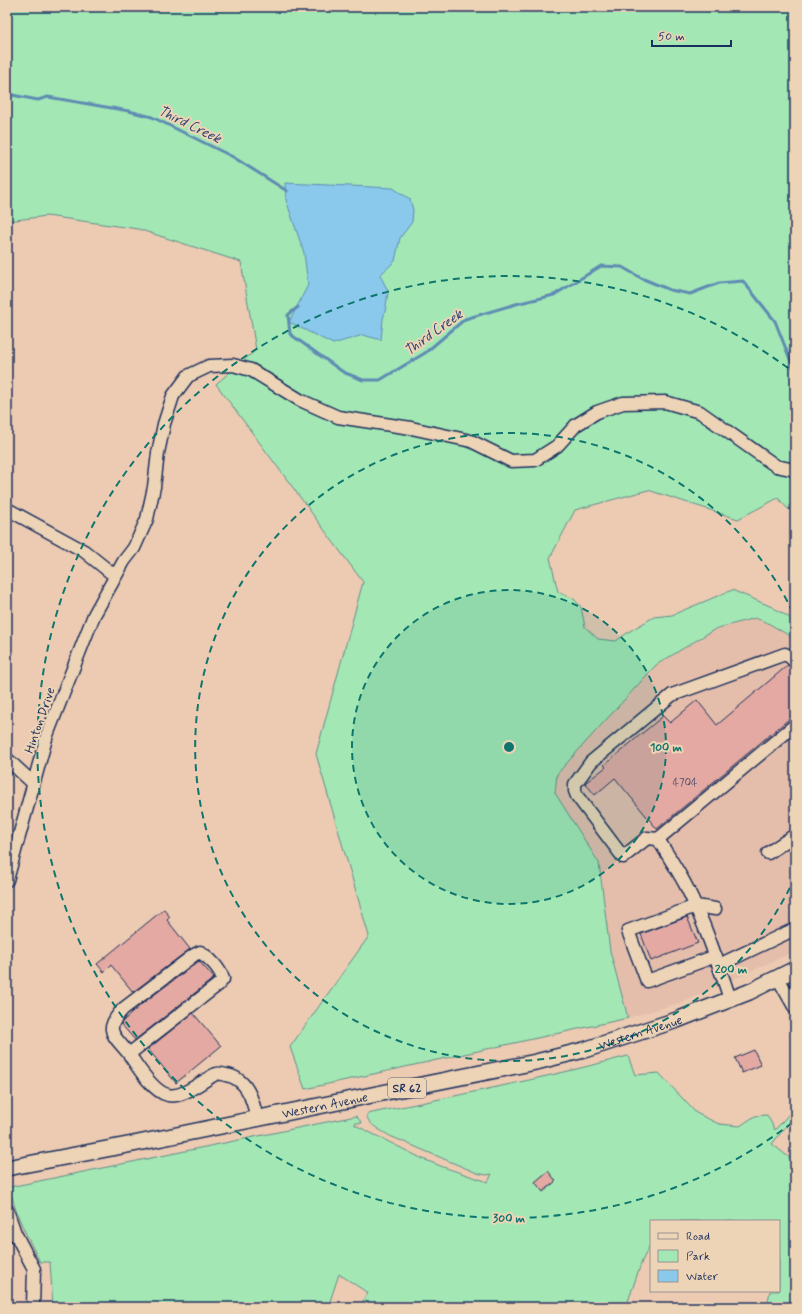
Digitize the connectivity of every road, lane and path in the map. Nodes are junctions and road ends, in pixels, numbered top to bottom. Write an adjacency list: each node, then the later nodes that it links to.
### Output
1 (795, 470): 3 (street, Hinton Drive)
2 (7, 509): 3 (street)
3 (115, 576): 7 (street, Hinton Drive)
4 (795, 662): 9 (street)
5 (793, 731): 9 (street)
6 (7, 759): 7 (street)
7 (33, 783): 11 (street, Hinton Drive)
8 (795, 835): 10 (street)
9 (658, 839): 12 (street)
10 (768, 852)
11 (7, 880)
12 (696, 906): 13 (street); 15 (street); 15 (street)
13 (715, 909)
14 (795, 929): 15 (street)
15 (718, 960): 18 (street)
16 (795, 969): 17 (main road, Western Avenue / SR 62)
17 (778, 978): 18 (main road, Western Avenue / SR 62); 19 (street)
18 (730, 1000): 21 (main road, Western Avenue / SR 62)
19 (795, 1008)
20 (129, 1054): 20 (street); 21 (street)
21 (257, 1119): 22 (main road, Western Avenue / SR 62)
22 (7, 1168)
23 (7, 1210): 24 (street)
24 (11, 1234): 25 (street)
25 (33, 1307)

